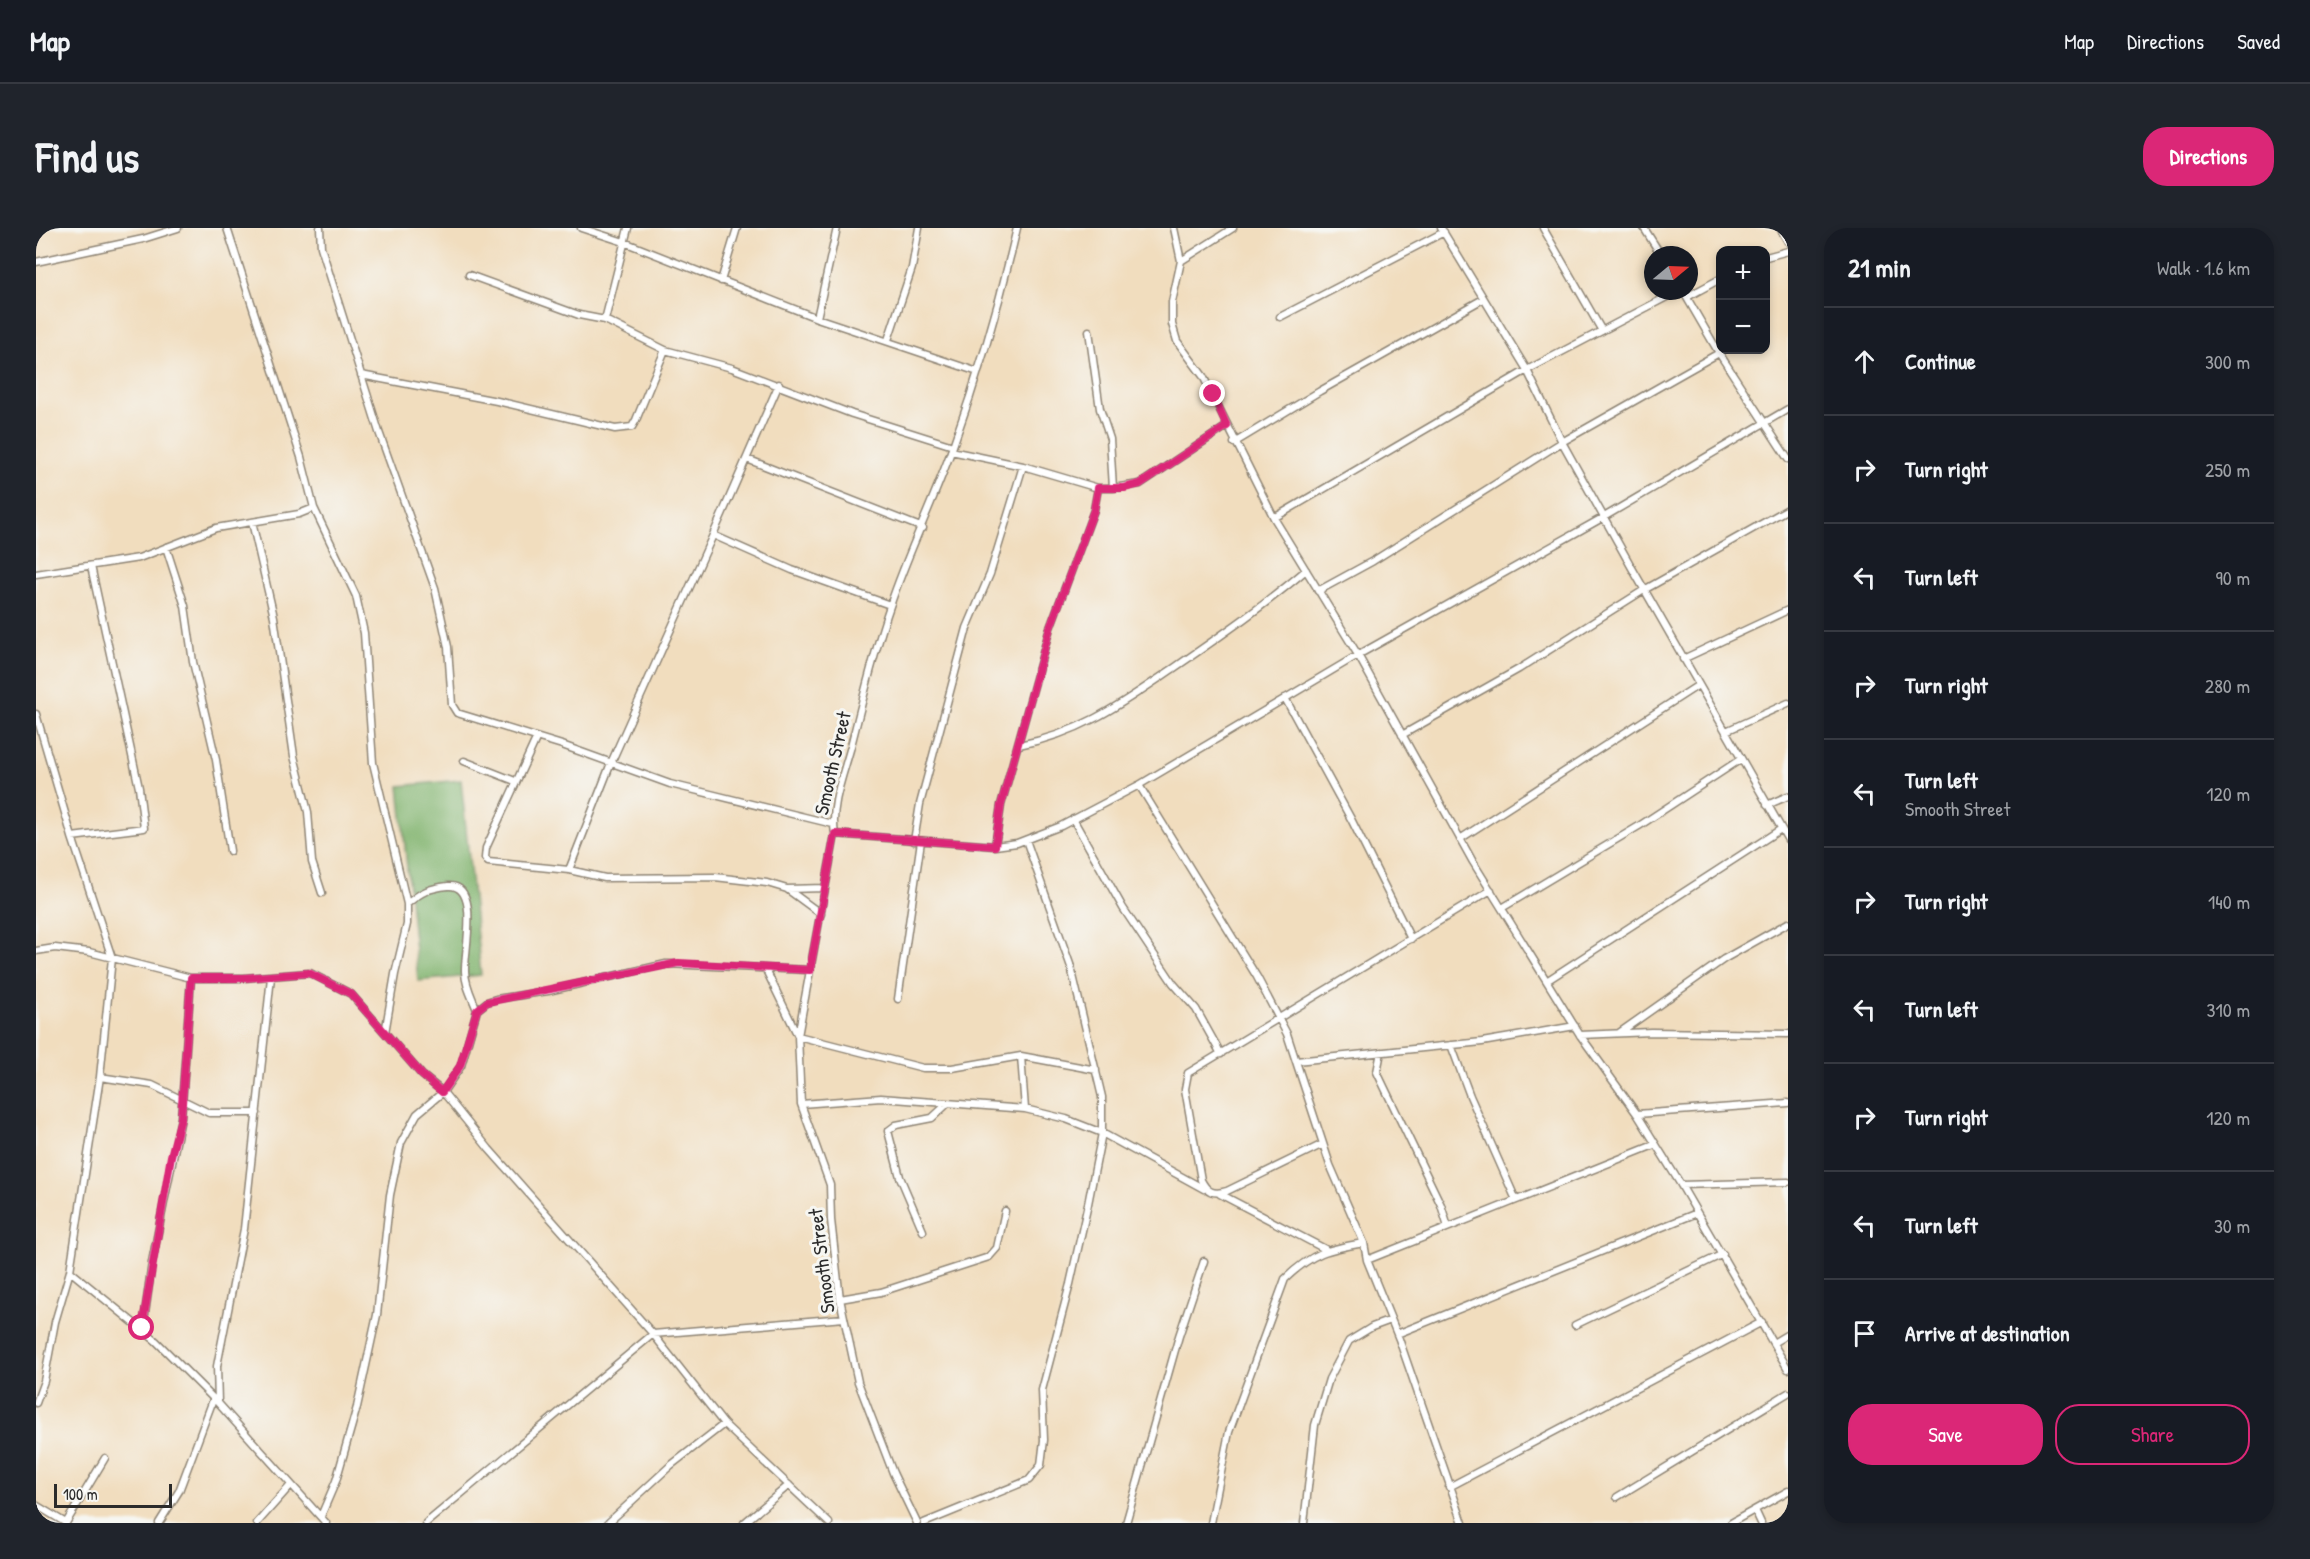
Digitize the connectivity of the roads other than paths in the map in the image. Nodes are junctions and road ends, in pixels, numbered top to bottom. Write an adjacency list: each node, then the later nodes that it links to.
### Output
1 (178, 228): 22 (street)
2 (228, 228): 55 (street)
3 (320, 228): 42 (street)
4 (581, 228): 16 (street)
5 (628, 228): 16 (street)
6 (737, 228): 24 (street)
7 (837, 228): 31 (street)
8 (919, 228): 35 (street)
9 (1017, 228): 41 (street, Smooth Street)
10 (1174, 228): 21 (street)
11 (1233, 228): 21 (street)
12 (1544, 228): 34 (street)
13 (1644, 228): 18 (street)
14 (1780, 228): 17 (street)
15 (1442, 230): 27 (street); 30 (street)
16 (624, 242): 24 (street); 32 (street)
17 (1788, 242)
18 (1655, 246)
19 (1788, 251): 20 (street)
20 (1770, 256)
21 (1181, 261): 46 (street)
22 (36, 262)
23 (469, 275): 32 (street)
24 (721, 281): 31 (street)
25 (1716, 281): 26 (street)
26 (1698, 288)
27 (1483, 299): 40 (street); 48 (street)
28 (1661, 300): 34 (street)
29 (1688, 300): 36 (street)
30 (1280, 317)
31 (817, 318): 35 (street)
32 (605, 320): 37 (street)
33 (1089, 331): 54 (street)
34 (1602, 331): 40 (street)
35 (888, 340): 41 (street)
36 (1716, 348)
37 (665, 350): 42 (street); 43 (street)
38 (1717, 354): 47 (street)
39 (1720, 354): 45 (street)
40 (1527, 370): 47 (street); 58 (street)
41 (978, 372): 49 (street, Smooth Street)
42 (361, 375): 78 (street)
43 (779, 384): 49 (street); 50 (street)
44 (1788, 409): 45 (street)
45 (1764, 421): 51 (street); 57 (street)
46 (1227, 426): 48 (street); 54 (street)
47 (1562, 442): 57 (street); 67 (street)
48 (1234, 443): 58 (street)
49 (952, 449): 52 (street); 60 (street, Smooth Street)
50 (747, 459): 60 (street); 61 (street)
51 (1788, 459)
52 (1023, 465): 53 (street); 95 (street)
53 (1098, 488): 54 (street); 79 (street)
54 (1113, 488)
55 (314, 508): 59 (street); 103 (street)
56 (1788, 509): 66 (street)
57 (1604, 517): 66 (street); 70 (street)
58 (1274, 518): 64 (street)
59 (252, 522): 62 (street); 102 (street)
60 (922, 528): 68 (street, Smooth Street)
61 (713, 535): 68 (street); 82 (street)
62 (166, 547): 63 (street); 97 (street)
63 (91, 566): 65 (street); 91 (street)
64 (1306, 570): 67 (street); 79 (street)
65 (36, 574)
66 (1644, 590): 71 (street); 77 (street)
67 (1318, 591): 70 (street)
68 (890, 605): 88 (street, Smooth Street)
69 (1788, 610): 71 (street)
70 (1358, 655): 73 (street); 77 (street)
71 (1683, 659): 72 (street)
72 (1697, 686): 76 (street); 92 (street)
73 (1285, 698): 84 (street); 107 (street)
74 (1788, 703): 76 (street)
75 (36, 714): 91 (street)
76 (1726, 731): 80 (street)
77 (1402, 735): 92 (street)
78 (536, 739): 82 (street); 83 (street)
79 (1019, 745): 96 (street)
80 (1741, 759): 86 (street); 104 (street)
81 (464, 761): 83 (street)
82 (611, 763): 88 (street); 98 (street)
83 (515, 781): 98 (street)
84 (1139, 785): 87 (street); 117 (street)
85 (1788, 796): 86 (street)
86 (1767, 805): 89 (street)
87 (1074, 819): 93 (street); 126 (street)
88 (833, 824): 90 (street, Smooth Street)
89 (1781, 829): 94 (street); 114 (street)
90 (835, 834): 95 (street); 99 (street, Smooth Street)
91 (72, 837): 109 (street)
92 (1460, 839): 101 (street)
93 (1026, 840): 96 (street); 129 (street)
94 (1788, 840)
95 (917, 841): 96 (street); 115 (street)
96 (995, 846)
97 (230, 851)
98 (568, 870): 100 (street)
99 (825, 888): 100 (street); 105 (street, Smooth Street)
100 (787, 889): 105 (street)
101 (1491, 890): 104 (street); 107 (street)
102 (322, 893)
103 (407, 904): 116 (street); 119 (street)
104 (1502, 908): 114 (street)
105 (821, 914): 111 (street, Smooth Street)
106 (1788, 923): 120 (street)
107 (1411, 939): 117 (street)
108 (36, 951): 109 (street)
109 (112, 958): 113 (street); 130 (street)
110 (766, 970): 111 (street); 116 (street); 123 (street)
111 (810, 970): 123 (street, Smooth Street)
112 (272, 977): 113 (street); 119 (street); 137 (street)
113 (191, 978): 132 (street)
114 (1548, 980): 118 (street)
115 (898, 999)
116 (477, 1010): 131 (street)
117 (1280, 1019): 126 (street); 128 (street)
118 (1575, 1026): 121 (street); 124 (street)
119 (385, 1033): 131 (street)
120 (1618, 1033): 121 (street); 122 (street)
121 (1580, 1035): 138 (street)
122 (1787, 1035)
123 (798, 1036): 127 (street); 134 (street, Smooth Street)
124 (1451, 1045): 125 (street); 146 (street)
125 (1381, 1052): 128 (street); 149 (street)
126 (1221, 1054): 144 (street)
127 (1021, 1056): 129 (street); 136 (street)
128 (1296, 1061): 140 (street)
129 (1096, 1070): 139 (street)
130 (100, 1077): 132 (street); 156 (street)
131 (442, 1092): 163 (street); 180 (street)
132 (183, 1101): 137 (street); 162 (street)
133 (1788, 1103): 138 (street)
134 (801, 1104): 135 (street); 157 (street, Smooth Street)
135 (946, 1105): 136 (street); 150 (street)
136 (1025, 1109): 139 (street)
137 (257, 1113): 169 (street)
138 (1636, 1114): 141 (street)
139 (1102, 1134): 144 (street); 190 (street)
140 (1323, 1144): 145 (street); 151 (street)
141 (1654, 1145): 143 (street); 146 (street)
142 (1788, 1182): 143 (street)
143 (1681, 1185): 148 (street)
144 (1206, 1190): 145 (street)
145 (1219, 1193): 152 (street)
146 (1516, 1200): 149 (street)
147 (1005, 1211): 157 (street)
148 (1697, 1213): 153 (street); 164 (street)
149 (1448, 1227): 154 (street)
150 (923, 1231)
151 (1365, 1243): 152 (street); 154 (street)
152 (1325, 1250): 192 (street)
153 (1723, 1254): 160 (street); 161 (street)
154 (1367, 1260): 159 (street)
155 (1204, 1261): 191 (street)
156 (70, 1272): 162 (street); 170 (street)
157 (840, 1299): 158 (street, Smooth Street)
158 (844, 1318): 163 (street); 189 (street, Smooth Street)
159 (1391, 1320): 164 (street); 193 (street)
160 (1762, 1322): 166 (street); 175 (street)
161 (1575, 1325)
162 (145, 1331): 169 (street)
163 (653, 1334): 171 (street); 185 (street)
164 (1397, 1334): 175 (street)
165 (1788, 1334): 166 (street)
166 (1773, 1342): 167 (street)
167 (1788, 1369)
168 (1788, 1392): 177 (street)
169 (215, 1402): 174 (street); 182 (street)
170 (36, 1403)
171 (724, 1424): 173 (street); 186 (street)
172 (105, 1458): 181 (street)
173 (789, 1485): 187 (street); 188 (street)
174 (290, 1486): 180 (street); 183 (street)
175 (1449, 1487): 194 (street)
176 (1788, 1491): 179 (street)
177 (1617, 1497)
178 (36, 1505): 181 (street)
179 (1755, 1510): 195 (street); 196 (street)
180 (321, 1516): 184 (street)
181 (66, 1523)
182 (159, 1523)
183 (257, 1523)
184 (326, 1523)
185 (426, 1523)
186 (608, 1523)
187 (744, 1523)
188 (829, 1523)
189 (917, 1523)
190 (924, 1523)
191 (1126, 1523)
192 (1211, 1523)
193 (1304, 1523)
194 (1463, 1523)
195 (1731, 1523)
196 (1761, 1523)

